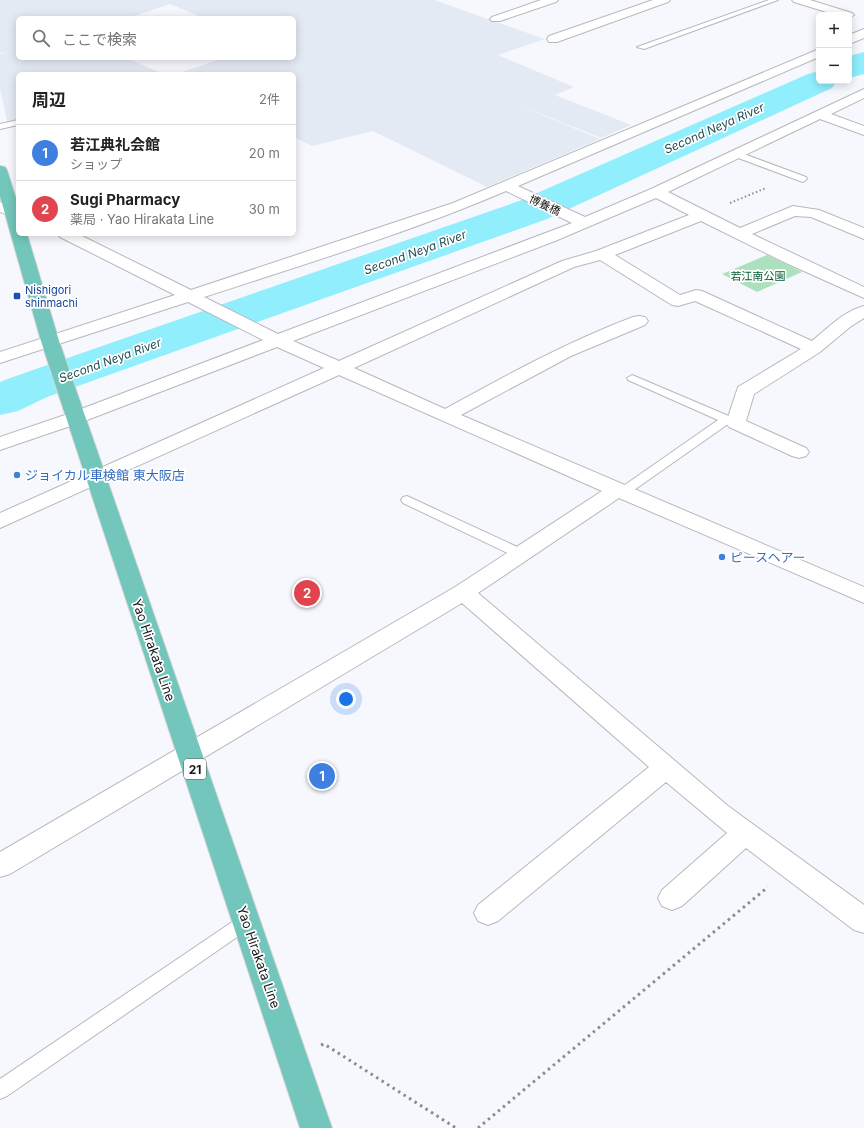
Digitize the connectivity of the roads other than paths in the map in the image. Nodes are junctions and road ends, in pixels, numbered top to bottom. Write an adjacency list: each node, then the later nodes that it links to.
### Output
1 (552, 0): 6 (street)
2 (664, 0): 8 (street)
3 (775, 0): 10 (lane)
4 (798, 0): 5 (street)
5 (838, 12)
6 (496, 19)
7 (864, 33): 9 (street)
8 (554, 39)
9 (852, 39)
10 (641, 47)
11 (816, 54): 20 (street)
12 (864, 93): 13 (street)
13 (819, 114): 16 (street); 17 (street)
14 (16, 123): 15 (lane)
15 (0, 128)
16 (864, 131)
17 (736, 154): 19 (lane); 21 (street)
18 (0, 170): 22 (main road, Yao Hirakata Line / 21)
19 (799, 178)
20 (507, 186): 24 (street, 博養橋); 32 (street)
21 (656, 192): 23 (street); 24 (street)
22 (10, 210): 25 (main road, Yao Hirakata Line / 21)
23 (702, 215): 26 (street); 30 (street)
24 (583, 222): 35 (street)
25 (16, 230)
26 (739, 234): 27 (street); 31 (street)
27 (864, 234)
28 (18, 236): 36 (main road, Yao Hirakata Line / 21)
29 (70, 236): 32 (street)
30 (602, 254): 37 (street); 39 (street)
31 (864, 292)
32 (189, 296): 35 (street); 36 (street)
33 (864, 311): 37 (street)
34 (638, 321): 42 (street)
35 (277, 340): 39 (street); 41 (street)
36 (51, 346): 38 (street); 41 (main road, Yao Hirakata Line / 21)
37 (814, 348): 43 (street)
38 (0, 358)
39 (341, 368): 42 (street); 46 (street)
40 (632, 378): 43 (lane)
41 (74, 414): 44 (street); 46 (main road, Yao Hirakata Line / 21)
42 (446, 416): 47 (street)
43 (731, 421): 45 (street); 47 (lane)
44 (0, 444)
45 (799, 452)
46 (95, 478): 49 (street); 53 (main road, Yao Hirakata Line / 21)
47 (621, 491): 50 (street); 52 (street)
48 (407, 500): 50 (lane)
49 (0, 521)
50 (521, 554): 51 (street)
51 (463, 592): 53 (street); 54 (street)
52 (864, 596)
53 (190, 754): 56 (street); 59 (main road, Yao Hirakata Line / 21)
54 (666, 767): 55 (street); 58 (street)
55 (745, 833): 57 (street); 60 (street)
56 (0, 866)
57 (672, 898)
58 (488, 913)
59 (247, 921): 61 (lane); 62 (main road, Yao Hirakata Line / 21)
60 (864, 921)
61 (0, 1090)
62 (316, 1128)

